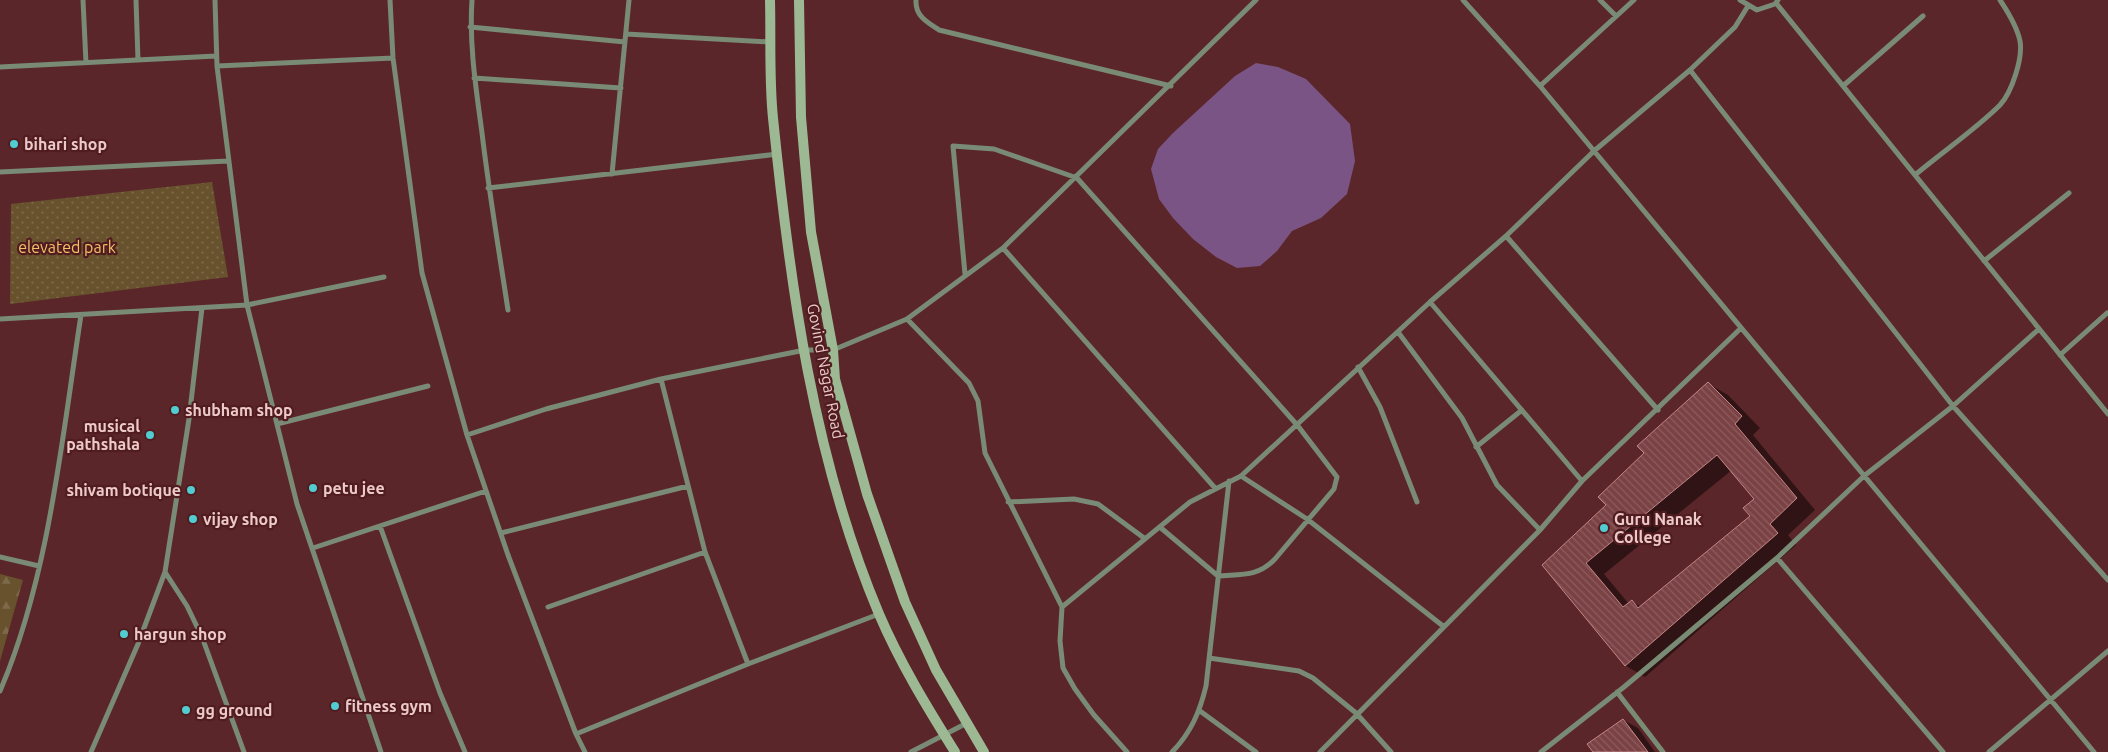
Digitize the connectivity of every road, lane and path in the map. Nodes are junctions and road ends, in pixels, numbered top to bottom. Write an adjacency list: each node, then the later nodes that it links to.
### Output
1 (83, 0): 27 (street)
2 (136, 0): 26 (street)
3 (215, 0): 24 (street)
4 (390, 0): 25 (street)
5 (472, 0): 20 (street)
6 (629, 0): 21 (street)
7 (770, 0): 23 (main road, Govind Nagar Road)
8 (799, 0): 62 (main road, Govind Nagar Road)
9 (916, 0): 32 (street)
10 (1256, 0): 32 (street)
11 (1463, 0): 33 (street)
12 (1600, 0): 18 (street)
13 (1634, 0): 18 (street)
14 (1740, 0): 17 (street)
15 (2000, 0): 41 (street)
16 (1777, 2): 17 (street); 34 (street)
17 (1748, 6): 30 (street)
18 (1616, 16): 33 (street)
19 (1923, 16): 34 (street)
20 (470, 27): 22 (street); 31 (street)
21 (626, 34): 22 (street); 23 (street)
22 (625, 42): 35 (street)
23 (771, 42): 37 (main road, Govind Nagar Road)
24 (216, 56): 26 (street); 28 (street)
25 (393, 58): 28 (street); 73 (street)
26 (138, 60): 27 (street)
27 (86, 63): 29 (street)
28 (217, 66): 38 (street)
29 (0, 67)
30 (1690, 70): 36 (street); 67 (street)
31 (474, 78): 35 (street); 43 (street)
32 (1170, 86): 42 (street)
33 (1540, 86): 36 (street)
34 (1843, 86): 41 (street)
35 (621, 88): 40 (street)
36 (1594, 151): 45 (street); 58 (street)
37 (778, 154): 40 (street); 61 (main road, Govind Nagar Road)
38 (228, 161): 39 (street); 51 (street)
39 (0, 172)
40 (612, 174): 43 (street)
41 (1915, 175): 47 (street)
42 (1077, 178): 46 (street); 48 (street); 72 (street)
43 (488, 188): 53 (street)
44 (2070, 193): 47 (street)
45 (1506, 236): 50 (street); 69 (street)
46 (1003, 248): 48 (street); 80 (street)
47 (1984, 261): 59 (street)
48 (965, 274): 57 (street)
49 (384, 277): 51 (street)
50 (1430, 302): 60 (street); 68 (street)
51 (247, 305): 52 (street); 71 (street)
52 (202, 308): 55 (street); 95 (street)
53 (508, 310)
54 (2107, 313): 63 (street)
55 (81, 314): 56 (street); 94 (street)
56 (0, 319)
57 (907, 319): 62 (street); 82 (street)
58 (1740, 329): 69 (street); 76 (street)
59 (2039, 329): 63 (street); 67 (street)
60 (1398, 332): 64 (street); 74 (street)
61 (805, 350): 62 (street); 65 (street); 100 (main road, Govind Nagar Road)
62 (833, 350): 110 (main road, Govind Nagar Road)
63 (2060, 355): 70 (street)
64 (1358, 367): 72 (street); 83 (street)
65 (661, 378): 73 (street); 79 (street)
66 (428, 386): 71 (street)
67 (1953, 406): 76 (street); 97 (street)
68 (1522, 410): 74 (street); 78 (street)
69 (1658, 410): 78 (street)
70 (2108, 414)
71 (277, 424): 90 (street)
72 (1298, 426): 75 (street); 84 (street)
73 (467, 435): 81 (street)
74 (1476, 447): 87 (street)
75 (1241, 476): 77 (street); 84 (street)
76 (1864, 476): 93 (street); 107 (street)
77 (1229, 481): 80 (street); 96 (street)
78 (1582, 481): 87 (street)
79 (688, 486): 88 (street); 91 (street)
80 (1216, 488): 86 (street)
81 (486, 491): 85 (street); 88 (street)
82 (1008, 502): 89 (street); 99 (street)
83 (1418, 502)
84 (1307, 519): 96 (street); 101 (street)
85 (380, 526): 90 (street); 116 (street)
86 (1161, 528): 89 (street); 96 (street)
87 (1540, 530): 101 (street)
88 (501, 533): 111 (street)
89 (1144, 538): 99 (street)
90 (313, 548): 115 (street)
91 (705, 552): 98 (street); 104 (street)
92 (0, 557): 94 (street)
93 (1777, 558): 106 (street); 128 (street)
94 (39, 566): 105 (street)
95 (165, 572): 113 (street); 114 (street)
96 (1218, 576): 103 (street)
97 (2108, 580)
98 (548, 606)
99 (1062, 607): 121 (street)
100 (879, 614): 104 (street); 112 (main road, Govind Nagar Road)
101 (1443, 626): 109 (street)
102 (2108, 651): 107 (street)
103 (1209, 658): 108 (street); 109 (street)
104 (748, 664): 111 (street)
105 (0, 691)
106 (1617, 692): 126 (street); 127 (street)
107 (2050, 698): 129 (street); 130 (street)
108 (1200, 711): 122 (street); 123 (street)
109 (1356, 713): 124 (street); 125 (street)
110 (967, 723): 112 (street); 120 (main road, Govind Nagar Road)
111 (576, 734): 117 (street)
112 (945, 735): 118 (street); 119 (main road, Govind Nagar Road)
113 (91, 752)
114 (244, 752)
115 (381, 752)
116 (465, 752)
117 (585, 752)
118 (911, 752)
119 (956, 752)
120 (984, 752)
121 (1128, 752)
122 (1172, 752)
123 (1256, 752)
124 (1320, 752)
125 (1391, 752)
126 (1541, 752)
127 (1663, 752)
128 (1943, 752)
129 (1988, 752)
130 (2094, 752)

